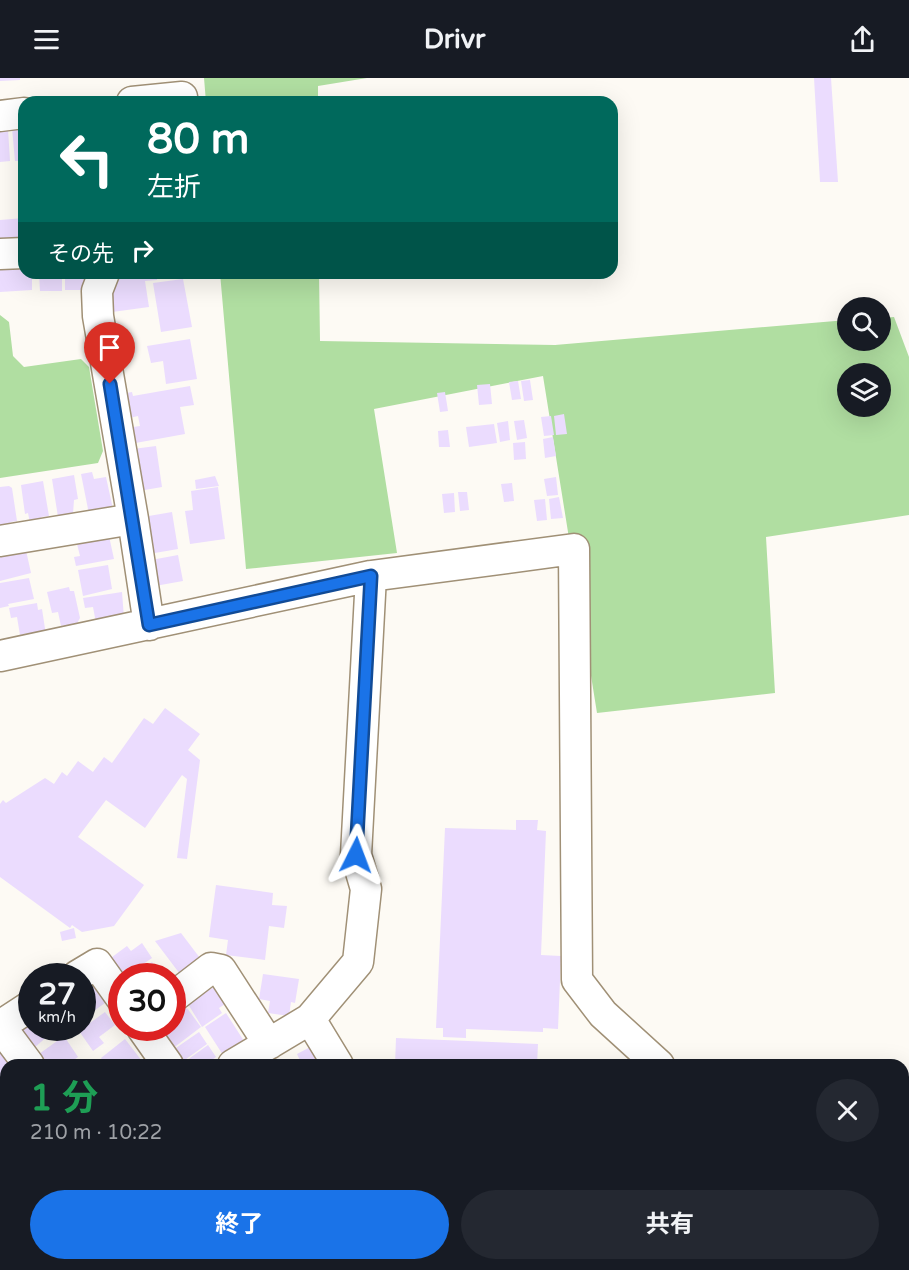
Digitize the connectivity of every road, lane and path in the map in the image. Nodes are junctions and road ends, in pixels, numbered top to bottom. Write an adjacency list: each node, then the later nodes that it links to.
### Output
1 (181, 92): 2 (street)
2 (161, 96)
3 (18, 114): 4 (street)
4 (0, 116)
5 (18, 253): 6 (street)
6 (0, 254)
7 (102, 279): 8 (street)
8 (133, 519): 9 (street); 11 (street)
9 (0, 541)
10 (371, 576): 11 (street); 17 (street); 25 (street)
11 (149, 625): 12 (street)
12 (0, 656)
13 (96, 965): 14 (street)
14 (108, 979)
15 (186, 988): 20 (street)
16 (18, 1014): 18 (street)
17 (310, 1019): 20 (street); 24 (street)
18 (0, 1026): 21 (street)
19 (151, 1041): 22 (street)
20 (269, 1044): 23 (street)
21 (25, 1059)
22 (164, 1059)
23 (243, 1059)
24 (334, 1059)
25 (652, 1059)

